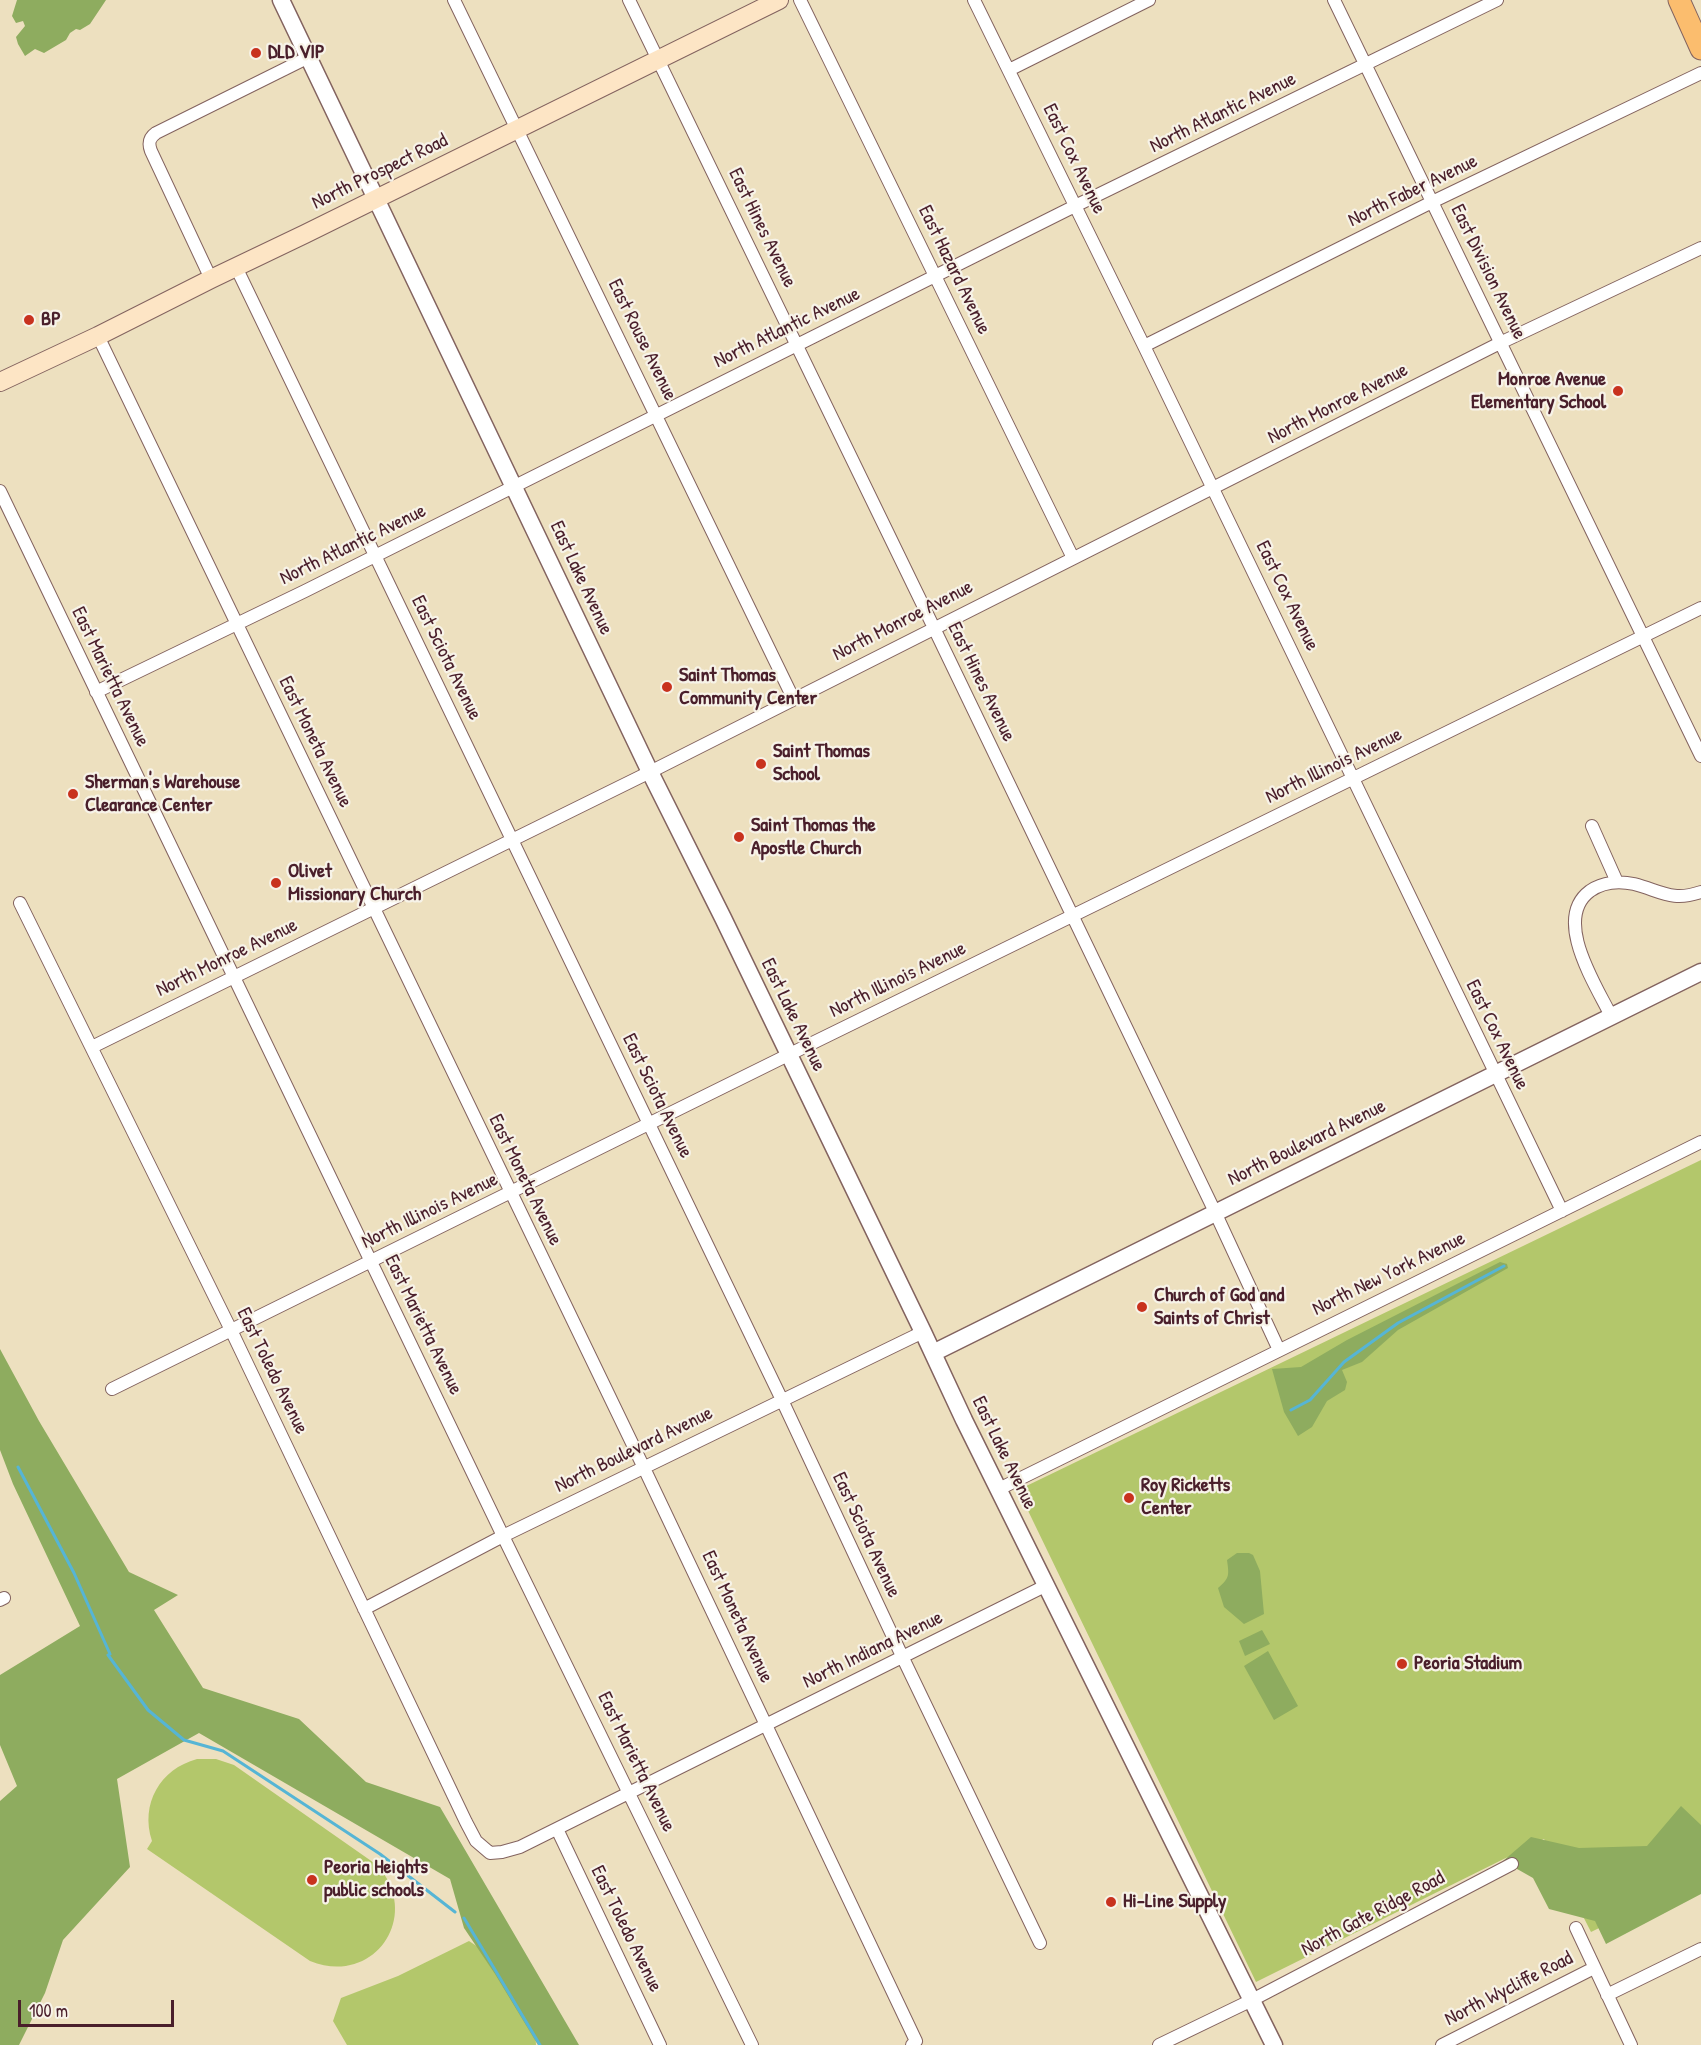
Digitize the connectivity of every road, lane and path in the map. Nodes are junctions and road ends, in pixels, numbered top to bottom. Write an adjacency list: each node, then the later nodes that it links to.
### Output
1 (281, 0): 12 (street, East Lake Avenue)
2 (454, 0): 17 (street, East Rouse Avenue)
3 (629, 0): 13 (street, East Hines Avenue)
4 (779, 0): 13 (main road, North Prospect Road)
5 (800, 0): 23 (street, East Hazard Avenue)
6 (974, 0): 15 (street, East Cox Avenue)
7 (1149, 0): 15 (street)
8 (1334, 0): 14 (street, East Division Avenue)
9 (1497, 0): 14 (street, North Atlantic Avenue)
10 (1677, 0): 11 (highway)
11 (1701, 49)
12 (309, 57): 18 (street, East Lake Avenue); 24 (street)
13 (658, 61): 17 (main road, North Prospect Road); 27 (street, East Hines Avenue)
14 (1366, 65): 19 (street, East Division Avenue); 20 (street, North Atlantic Avenue)
15 (1009, 70): 20 (street, East Cox Avenue)
16 (1701, 73): 19 (street, North Faber Avenue)
17 (518, 129): 18 (main road, North Prospect Road); 30 (street, East Rouse Avenue)
18 (377, 198): 22 (main road, North Prospect Road); 31 (street, East Lake Avenue)
19 (1432, 202): 26 (street, East Division Avenue); 28 (street, North Faber Avenue)
20 (1075, 206): 23 (street, North Atlantic Avenue); 28 (street, East Cox Avenue)
21 (1701, 248): 26 (street, North Monroe Avenue)
22 (236, 267): 24 (main road, North Prospect Road); 34 (street, East Sciota Avenue)
23 (936, 276): 27 (street, North Atlantic Avenue); 35 (street, East Hazard Avenue)
24 (211, 279): 25 (main road, North Prospect Road)
25 (98, 336): 29 (main road, North Prospect Road); 37 (street, East Moneta Avenue)
26 (1500, 343): 32 (street, North Monroe Avenue); 39 (street, East Division Avenue)
27 (796, 345): 30 (street, North Atlantic Avenue); 38 (street, East Hines Avenue)
28 (1144, 346): 32 (street, East Cox Avenue)
29 (0, 382)
30 (657, 415): 31 (street, North Atlantic Avenue); 41 (street, East Rouse Avenue)
31 (514, 486): 34 (street, North Atlantic Avenue); 43 (street, East Lake Avenue)
32 (1213, 489): 35 (street, North Monroe Avenue); 44 (street, East Cox Avenue)
33 (0, 491): 40 (street, East Marietta Avenue)
34 (375, 556): 37 (street, North Atlantic Avenue); 46 (street, East Sciota Avenue)
35 (1073, 558): 38 (street, North Monroe Avenue)
36 (1701, 608): 39 (street, North Illinois Avenue)
37 (237, 624): 40 (street, North Atlantic Avenue); 50 (street, East Moneta Avenue)
38 (934, 628): 41 (street, North Monroe Avenue); 51 (street, East Hines Avenue)
39 (1644, 636): 42 (street, East Division Avenue); 44 (street, North Illinois Avenue)
40 (96, 692): 53 (street, East Marietta Avenue)
41 (793, 698): 43 (street, North Monroe Avenue)
42 (1701, 756)
43 (650, 772): 46 (street, North Monroe Avenue); 56 (street, East Lake Avenue)
44 (1354, 778): 51 (street, North Illinois Avenue); 57 (street, East Cox Avenue)
45 (1592, 826): 47 (street)
46 (511, 839): 50 (street, North Monroe Avenue); 58 (street, East Sciota Avenue)
47 (1617, 882): 48 (street); 54 (street)
48 (1701, 892)
49 (20, 903): 55 (street, East Toledo Avenue)
50 (373, 907): 53 (street, North Monroe Avenue); 60 (street, East Moneta Avenue)
51 (1072, 916): 56 (street, North Illinois Avenue); 61 (street, East Hines Avenue)
52 (1701, 972): 54 (street, North Boulevard Avenue)
53 (233, 976): 55 (street, North Monroe Avenue); 63 (street, East Marietta Avenue)
54 (1611, 1016): 57 (street, North Boulevard Avenue)
55 (92, 1047): 64 (street, East Toledo Avenue)
56 (788, 1055): 58 (street, North Illinois Avenue); 65 (street, East Lake Avenue)
57 (1494, 1074): 61 (street, North Boulevard Avenue); 62 (street, East Cox Avenue)
58 (650, 1124): 60 (street, North Illinois Avenue); 69 (street, East Sciota Avenue)
59 (1701, 1143): 62 (street, North New York Avenue)
60 (510, 1193): 63 (street, North Illinois Avenue); 70 (street, East Moneta Avenue)
61 (1215, 1212): 66 (street, East Hines Avenue); 67 (street, North Boulevard Avenue)
62 (1562, 1212): 66 (street, North New York Avenue)
63 (371, 1262): 64 (street, North Illinois Avenue); 72 (street, East Marietta Avenue)
64 (231, 1330): 68 (street, North Illinois Avenue); 74 (street, East Toledo Avenue)
65 (923, 1332): 67 (street, East Lake Avenue); 69 (street, North Boulevard Avenue)
66 (1279, 1350): 71 (street, North New York Avenue)
67 (933, 1353): 71 (street, East Lake Avenue)
68 (112, 1389)
69 (782, 1400): 70 (street, North Boulevard Avenue); 75 (street, East Sciota Avenue)
70 (644, 1468): 72 (street, North Boulevard Avenue); 76 (street, East Moneta Avenue)
71 (999, 1489): 73 (street, East Lake Avenue)
72 (503, 1536): 74 (street, North Boulevard Avenue); 77 (street, East Marietta Avenue)
73 (1045, 1586): 75 (street, North Indiana Avenue); 86 (street, East Lake Avenue)
74 (364, 1609): 79 (street, East Toledo Avenue)
75 (902, 1656): 76 (street, North Indiana Avenue); 82 (street, East Sciota Avenue)
76 (766, 1725): 77 (street, North Indiana Avenue); 87 (street, East Moneta Avenue)
77 (629, 1792): 78 (street, North Indiana Avenue); 89 (street, East Marietta Avenue)
78 (557, 1829): 79 (street, North Indiana Avenue); 88 (street, East Toledo Avenue)
79 (490, 1853)
80 (1512, 1864): 86 (street, North Gate Ridge Road)
81 (1576, 1928): 84 (street)
82 (1040, 1943)
83 (1701, 1949): 85 (street)
84 (1594, 1968): 85 (street); 92 (street, North Wycliffe Road)
85 (1607, 1995): 93 (street)
86 (1252, 2000): 90 (street, North Gate Ridge Road); 91 (street, East Lake Avenue)
87 (914, 2043)
88 (660, 2045)
89 (752, 2045)
90 (1159, 2045)
91 (1274, 2045)
92 (1442, 2045)
93 (1631, 2045)

